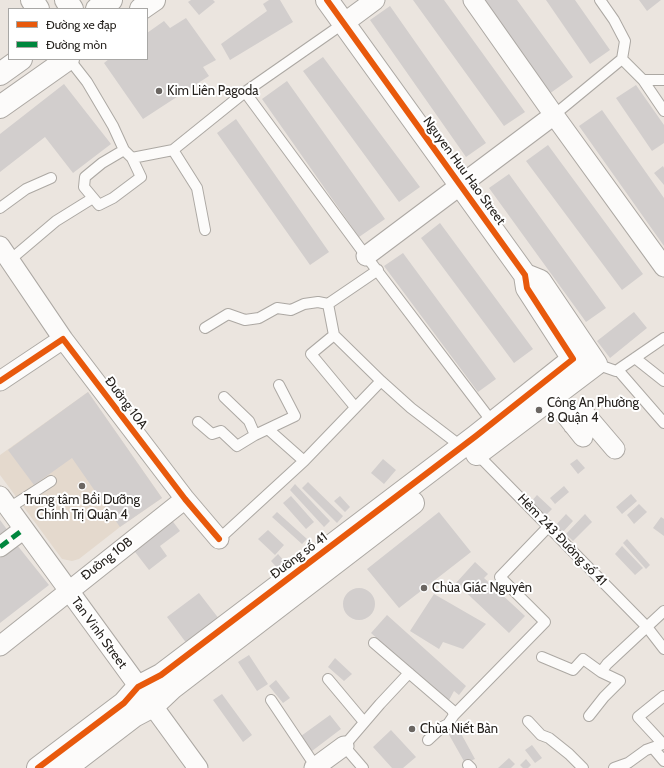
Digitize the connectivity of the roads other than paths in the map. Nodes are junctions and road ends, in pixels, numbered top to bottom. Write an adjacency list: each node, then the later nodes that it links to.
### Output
1 (111, 0): 7 (street)
2 (154, 0): 8 (street)
3 (327, 0): 9 (street, Nguyen Huu Hao Street)
4 (375, 0): 9 (street)
5 (473, 0): 20 (street)
6 (600, 0): 10 (lane)
7 (99, 8)
8 (142, 8)
9 (344, 23): 17 (lane); 25 (street, Nguyen Huu Hao Street)
10 (622, 59): 15 (lane); 20 (lane)
11 (20, 60): 14 (street)
12 (67, 60): 18 (street)
13 (69, 60): 21 (lane)
14 (0, 74)
15 (644, 80): 16 (lane); 19 (lane)
16 (664, 80)
17 (245, 92): 22 (lane); 29 (lane)
18 (0, 107)
19 (664, 111)
20 (554, 115): 25 (street); 31 (street)
21 (124, 150): 23 (lane); 26 (lane)
22 (173, 150): 23 (lane); 28 (lane)
23 (132, 158): 26 (lane)
24 (51, 178): 27 (lane)
25 (460, 186): 29 (street); 33 (street, Nguyen Huu Hao Street)
26 (93, 198): 30 (lane)
27 (0, 208)
28 (206, 230)
29 (366, 256): 32 (lane)
30 (3, 258): 38 (street, Đường 10A)
31 (664, 268)
32 (378, 270): 34 (lane); 51 (lane)
33 (526, 275): 40 (street, Nguyen Huu Hao Street); 41 (street, Nguyen Huu Hao Street)
34 (328, 304): 35 (lane); 36 (lane)
35 (205, 328)
36 (334, 334): 44 (lane, Hẻm 243 Đường số 41); 49 (lane)
37 (664, 338): 39 (lane)
38 (63, 339): 43 (street); 59 (street, Đường 10A)
39 (635, 358): 42 (lane); 45 (lane)
40 (573, 360): 41 (street); 51 (street, Đường số 41)
41 (596, 364): 42 (lane); 48 (street, Đường số 41)
42 (618, 370): 52 (lane)
43 (0, 381)
44 (381, 381): 49 (lane); 56 (lane, Hẻm 243 Đường số 41)
45 (664, 381)
46 (279, 385): 53 (lane)
47 (224, 397): 54 (lane)
48 (552, 398): 55 (street); 56 (street, Đường số 41)
49 (355, 407): 57 (lane)
50 (198, 422): 54 (lane)
51 (493, 423): 56 (street, Đường số 41)
52 (664, 423)
53 (269, 430): 54 (lane); 57 (lane)
54 (255, 435)
55 (615, 449)
56 (470, 450): 61 (lane, Hẻm 243 Đường số 41); 75 (street, Đường số 41); 78 (street, Đường số 41)
57 (304, 461): 63 (lane)
58 (51, 481): 60 (lane)
59 (185, 499): 63 (street, Đường 10A); 65 (street, Đường 10B)
60 (4, 502): 62 (street, Tan Vinh Street)
61 (548, 526): 67 (lane, Hẻm 243 Đường số 41); 79 (lane)
62 (24, 529): 64 (street); 65 (street, Tan Vinh Street)
63 (219, 539)
64 (0, 547)
65 (68, 590): 69 (street, Đường 10B); 75 (street, Tan Vinh Street)
66 (664, 611): 67 (lane)
67 (647, 627): 70 (lane, Hẻm 243 Đường số 41); 72 (lane)
68 (374, 643): 73 (lane)
69 (0, 646)
70 (664, 649)
71 (542, 657): 72 (lane)
72 (601, 672): 80 (lane)
73 (409, 673): 79 (lane); 82 (lane)
74 (328, 679): 82 (lane)
75 (138, 687): 78 (street, Tan Vinh Street); 88 (street, Đường số 41)
76 (664, 696): 85 (lane)
77 (271, 700): 87 (lane)
78 (153, 706): 89 (street, Đường số 41); 90 (street, Tan Vinh Street)
79 (454, 715): 83 (lane)
80 (589, 716)
81 (528, 721): 92 (lane)
82 (364, 722): 84 (lane)
83 (428, 740)
84 (344, 746): 87 (street); 91 (lane)
85 (658, 746): 86 (lane); 93 (lane)
86 (664, 761)
87 (315, 767)
88 (38, 768)
89 (66, 768)
90 (198, 768)
91 (363, 768)
92 (583, 768)
93 (614, 768)

